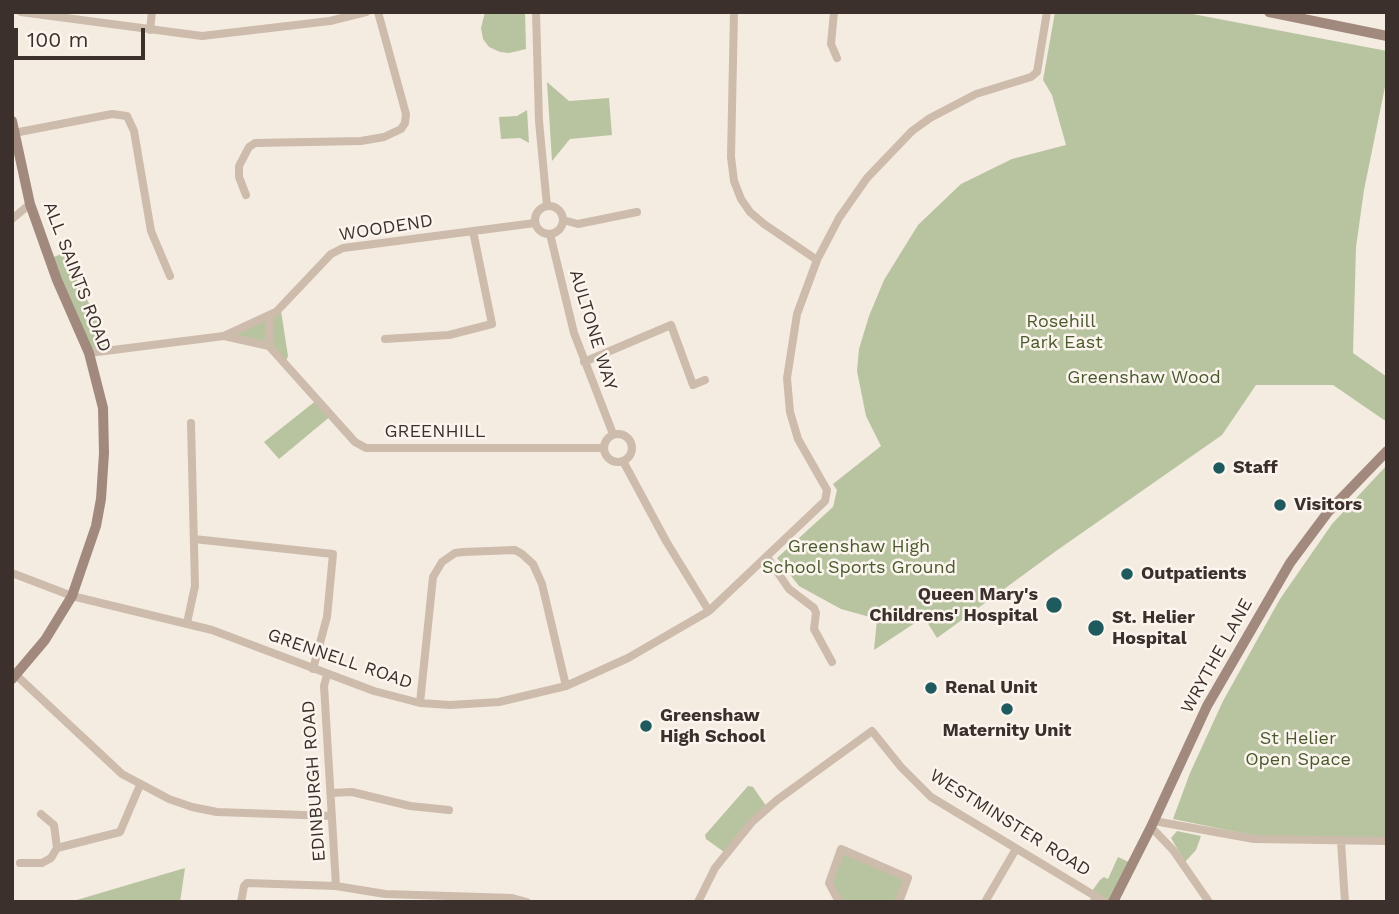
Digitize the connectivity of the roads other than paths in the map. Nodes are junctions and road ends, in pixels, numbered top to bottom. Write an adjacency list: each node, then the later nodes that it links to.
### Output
1 (21, 12): 10 (street)
2 (152, 12): 10 (street)
3 (366, 12): 10 (street)
4 (378, 12): 14 (street)
5 (536, 12): 16 (street)
6 (734, 12): 23 (street)
7 (834, 12): 12 (street)
8 (1047, 12): 23 (street)
9 (1269, 12): 11 (main road)
10 (150, 30)
11 (1387, 36)
12 (837, 58)
13 (13, 127): 15 (main road, ALL SAINTS ROAD); 24 (street)
14 (246, 195)
15 (30, 204): 18 (street); 29 (main road, ALL SAINTS ROAD)
16 (547, 206): 19 (street); 20 (street)
17 (637, 212): 19 (street)
18 (12, 219)
19 (563, 220): 22 (street)
20 (535, 223): 21 (street, WOODEND); 22 (street)
21 (473, 231): 25 (street, WOODEND); 27 (street)
22 (550, 234): 30 (street, AULTONE WAY)
23 (817, 260): 38 (street, GRENNELL ROAD)
24 (170, 276)
25 (269, 317): 26 (street, WOODEND); 28 (street)
26 (224, 336): 28 (street, WOODEND); 29 (street, WOODEND)
27 (385, 339)
28 (269, 346): 34 (street, GREENHILL)
29 (89, 354): 40 (main road, ALL SAINTS ROAD)
30 (584, 362): 31 (street); 33 (street, AULTONE WAY)
31 (705, 380)
32 (191, 424): 37 (street)
33 (613, 434): 34 (street); 36 (street, AULTONE WAY)
34 (604, 448): 36 (street, AULTONE WAY)
35 (1387, 451): 54 (main road, WRYTHE LANE)
36 (623, 461): 41 (street, AULTONE WAY)
37 (194, 539): 42 (street); 44 (street)
38 (767, 557): 41 (street, GRENNELL ROAD); 43 (street)
39 (12, 573): 40 (street, GRENNELL ROAD)
40 (72, 596): 42 (street, GRENNELL ROAD); 46 (main road, ALL SAINTS ROAD)
41 (709, 611): 47 (street, GRENNELL ROAD)
42 (187, 623): 44 (street, GRENNELL ROAD)
43 (832, 662)
44 (313, 668): 45 (street, GRENNELL ROAD)
45 (327, 674): 48 (street, GRENNELL ROAD); 50 (street, EDINBURGH ROAD)
46 (14, 677): 49 (street)
47 (566, 686): 48 (street, GRENNELL ROAD); 48 (street)
48 (420, 703)
49 (140, 785): 53 (street); 57 (street)
50 (331, 793): 51 (street); 53 (street, EDINBURGH ROAD)
51 (449, 810)
52 (41, 814): 57 (street)
53 (332, 816): 60 (street, EDINBURGH ROAD)
54 (1153, 824): 56 (street); 69 (main road, WRYTHE LANE); 70 (street)
55 (1387, 841): 56 (street)
56 (1340, 842): 71 (street)
57 (57, 848): 59 (street)
58 (1016, 849): 64 (street, WESTMINSTER ROAD); 67 (street); 68 (street, WESTMINSTER ROAD)
59 (20, 863)
60 (336, 886): 61 (street); 62 (street)
61 (384, 898): 63 (street)
62 (241, 902)
63 (527, 902)
64 (698, 902)
65 (839, 902): 66 (street)
66 (899, 902)
67 (985, 902)
68 (1105, 902)
69 (1113, 902)
70 (1209, 902)
71 (1345, 902)

